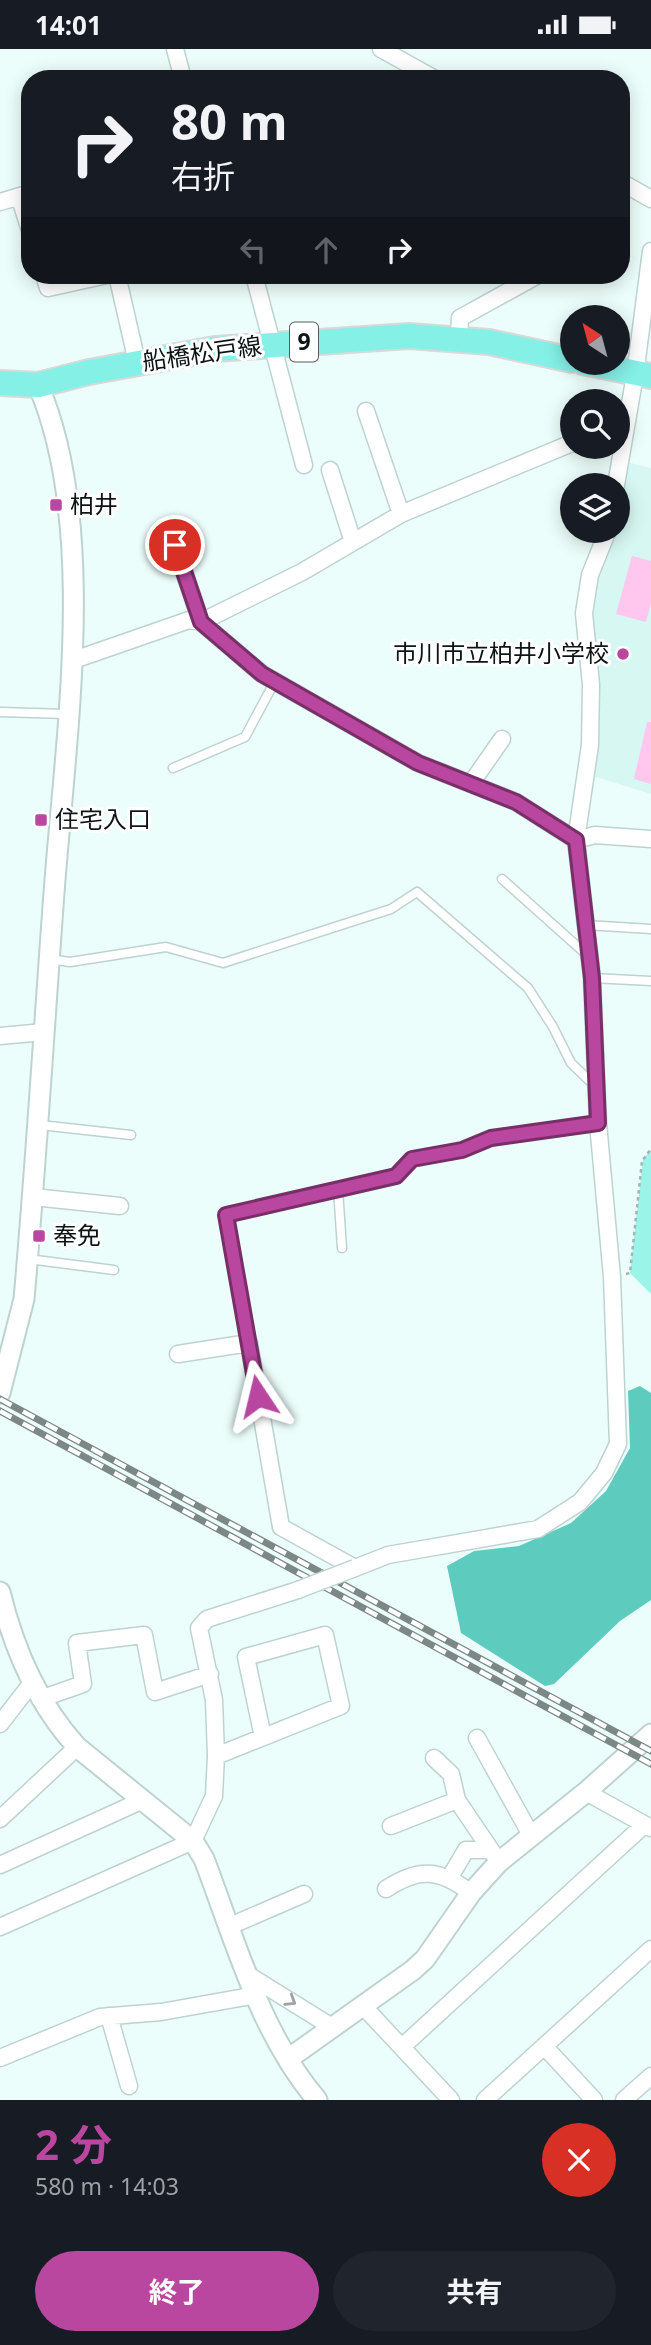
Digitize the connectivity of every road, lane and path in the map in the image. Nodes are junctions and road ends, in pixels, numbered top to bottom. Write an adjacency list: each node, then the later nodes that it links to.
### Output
1 (175, 49): 3 (street)
2 (382, 49): 4 (street)
3 (181, 70)
4 (419, 70)
5 (630, 187): 7 (street)
6 (21, 195): 8 (street)
7 (651, 198)
8 (0, 202)
9 (651, 251): 19 (street)
10 (47, 284): 11 (street)
11 (66, 284)
12 (119, 284): 18 (street)
13 (256, 284): 16 (street)
14 (522, 284): 15 (street)
15 (459, 338): 16 (main road, 船橋松戸線 / 9); 17 (main road, 船橋松戸線 / 9)
16 (270, 344): 18 (main road, 船橋松戸線 / 9); 25 (street)
17 (560, 357)
18 (137, 362): 21 (main road, 船橋松戸線 / 9)
19 (643, 375): 22 (street)
20 (0, 383): 21 (main road, 船橋松戸線 / 9)
21 (38, 385): 32 (street)
22 (630, 406)
23 (366, 411): 27 (street)
24 (560, 448): 27 (street)
25 (304, 465)
26 (330, 470): 28 (street)
27 (401, 514): 28 (street)
28 (353, 542): 31 (street)
29 (603, 543): 40 (street)
30 (175, 545): 31 (street)
31 (201, 622): 32 (street); 33 (street)
32 (71, 661): 35 (street)
33 (275, 681): 37 (lane); 38 (street)
34 (0, 712): 35 (lane)
35 (67, 714): 45 (street)
36 (502, 739): 38 (street)
37 (173, 768)
38 (472, 782): 40 (street)
39 (651, 839): 40 (street)
40 (576, 840): 42 (street)
41 (502, 879): 44 (lane)
42 (586, 925): 43 (lane); 44 (street)
43 (651, 929)
44 (590, 957): 46 (street)
45 (49, 959): 48 (street); 50 (lane)
46 (592, 978): 47 (lane); 50 (street)
47 (651, 981)
48 (44, 1032): 49 (street); 52 (street)
49 (0, 1036)
50 (597, 1087): 51 (street)
51 (598, 1123): 55 (lane); 61 (street)
52 (37, 1125): 53 (lane); 56 (street)
53 (131, 1135)
54 (651, 1149): 61 (path)
55 (338, 1189): 58 (lane); 62 (lane)
56 (33, 1197): 57 (street); 59 (street)
57 (120, 1206)
58 (342, 1248)
59 (27, 1259): 60 (lane); 64 (street)
60 (114, 1270)
61 (612, 1277): 65 (street)
62 (249, 1343): 63 (street); 65 (street)
63 (178, 1355)
64 (0, 1393)
65 (355, 1568): 67 (street, bridge)
66 (1, 1597): 68 (street)
67 (210, 1674): 68 (street); 74 (street)
68 (36, 1691): 69 (street); 73 (street)
69 (0, 1724)
70 (651, 1734): 76 (street)
71 (263, 1737): 71 (street); 74 (street)
72 (477, 1738): 82 (street)
73 (78, 1747): 77 (street); 79 (street)
74 (216, 1756): 83 (street)
75 (434, 1758): 78 (street)
76 (586, 1792): 81 (street); 82 (street)
77 (143, 1800): 83 (street); 85 (street)
78 (457, 1800): 80 (street); 84 (street)
79 (0, 1819)
80 (391, 1826)
81 (648, 1827): 98 (street)
82 (531, 1835): 84 (street)
83 (193, 1841): 90 (street); 91 (street)
84 (494, 1856): 86 (street); 88 (street)
85 (0, 1865)
86 (450, 1877): 87 (street); 88 (street)
87 (386, 1889)
88 (471, 1893): 95 (street)
89 (304, 1894): 90 (street)
90 (230, 1926): 93 (street)
91 (0, 1927)
92 (651, 1949): 99 (street)
93 (250, 1976): 94 (street); 97 (street, one-way to 97)
94 (256, 1995): 96 (street); 101 (street)
95 (363, 2006): 97 (street); 98 (street)
96 (109, 2016): 100 (street); 103 (street)
97 (332, 2027): 101 (street)
98 (403, 2046): 105 (street)
99 (544, 2046): 106 (street); 107 (street)
100 (0, 2058)
101 (288, 2059): 104 (street)
102 (651, 2075): 108 (street)
103 (129, 2086)
104 (317, 2100)
105 (451, 2100)
106 (485, 2100)
107 (594, 2100)
108 (624, 2100)

